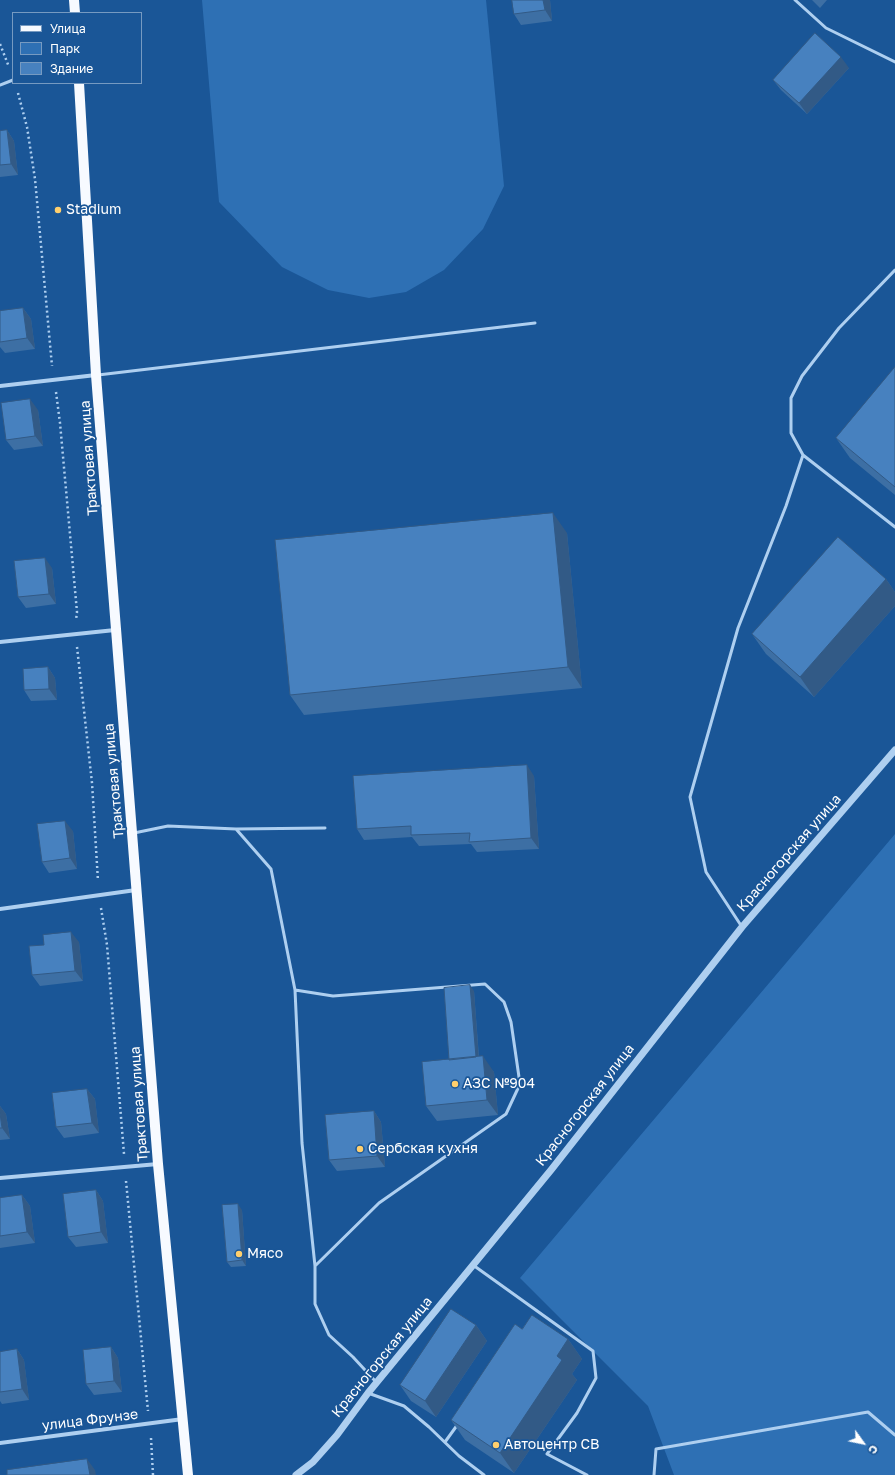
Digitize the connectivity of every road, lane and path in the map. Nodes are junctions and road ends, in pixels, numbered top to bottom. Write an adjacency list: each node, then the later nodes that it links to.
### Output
1 (74, 0): 3 (main road)
2 (795, 0): 5 (lane)
3 (75, 12)
4 (0, 44): 6 (path)
5 (895, 62)
6 (10, 70)
7 (12, 80): 9 (lane)
8 (79, 84): 13 (main road, Трактовая улица)
9 (0, 85)
10 (17, 90): 14 (path)
11 (895, 270): 16 (lane)
12 (535, 323): 13 (lane)
13 (96, 375): 14 (street); 18 (main road, Трактовая улица)
14 (54, 380): 15 (street); 19 (path)
15 (0, 386)
16 (803, 455): 17 (lane); 28 (lane)
17 (895, 526)
18 (116, 629): 19 (street); 24 (main road, Трактовая улица)
19 (76, 633): 20 (street); 26 (path)
20 (0, 642)
21 (895, 750): 28 (street, Красногорская улица)
22 (325, 828): 23 (lane)
23 (236, 829): 24 (lane); 29 (lane)
24 (133, 833): 25 (main road, Трактовая улица)
25 (137, 890): 26 (street); 30 (main road, Трактовая улица)
26 (99, 894): 27 (street); 31 (path)
27 (0, 909)
28 (742, 927): 33 (street, Красногорская улица)
29 (295, 990): 34 (lane); 34 (lane)
30 (158, 1164): 31 (street); 37 (main road, Трактовая улица)
31 (125, 1167): 32 (street); 38 (path)
32 (0, 1178)
33 (473, 1265): 35 (street, Красногорская улица); 47 (lane)
34 (315, 1266): 35 (lane)
35 (377, 1383): 36 (street, Красногорская улица)
36 (368, 1393): 41 (lane); 45 (street, Красногорская улица)
37 (183, 1419): 38 (street, улица Фрунзе); 44 (main road, Трактовая улица)
38 (150, 1423): 42 (street, улица Фрунзе); 43 (path)
39 (458, 1423): 41 (lane)
40 (895, 1435): 48 (lane)
41 (445, 1442): 46 (lane)
42 (0, 1443)
43 (153, 1475)
44 (188, 1475)
45 (296, 1475)
46 (484, 1475)
47 (587, 1475)
48 (654, 1475)

